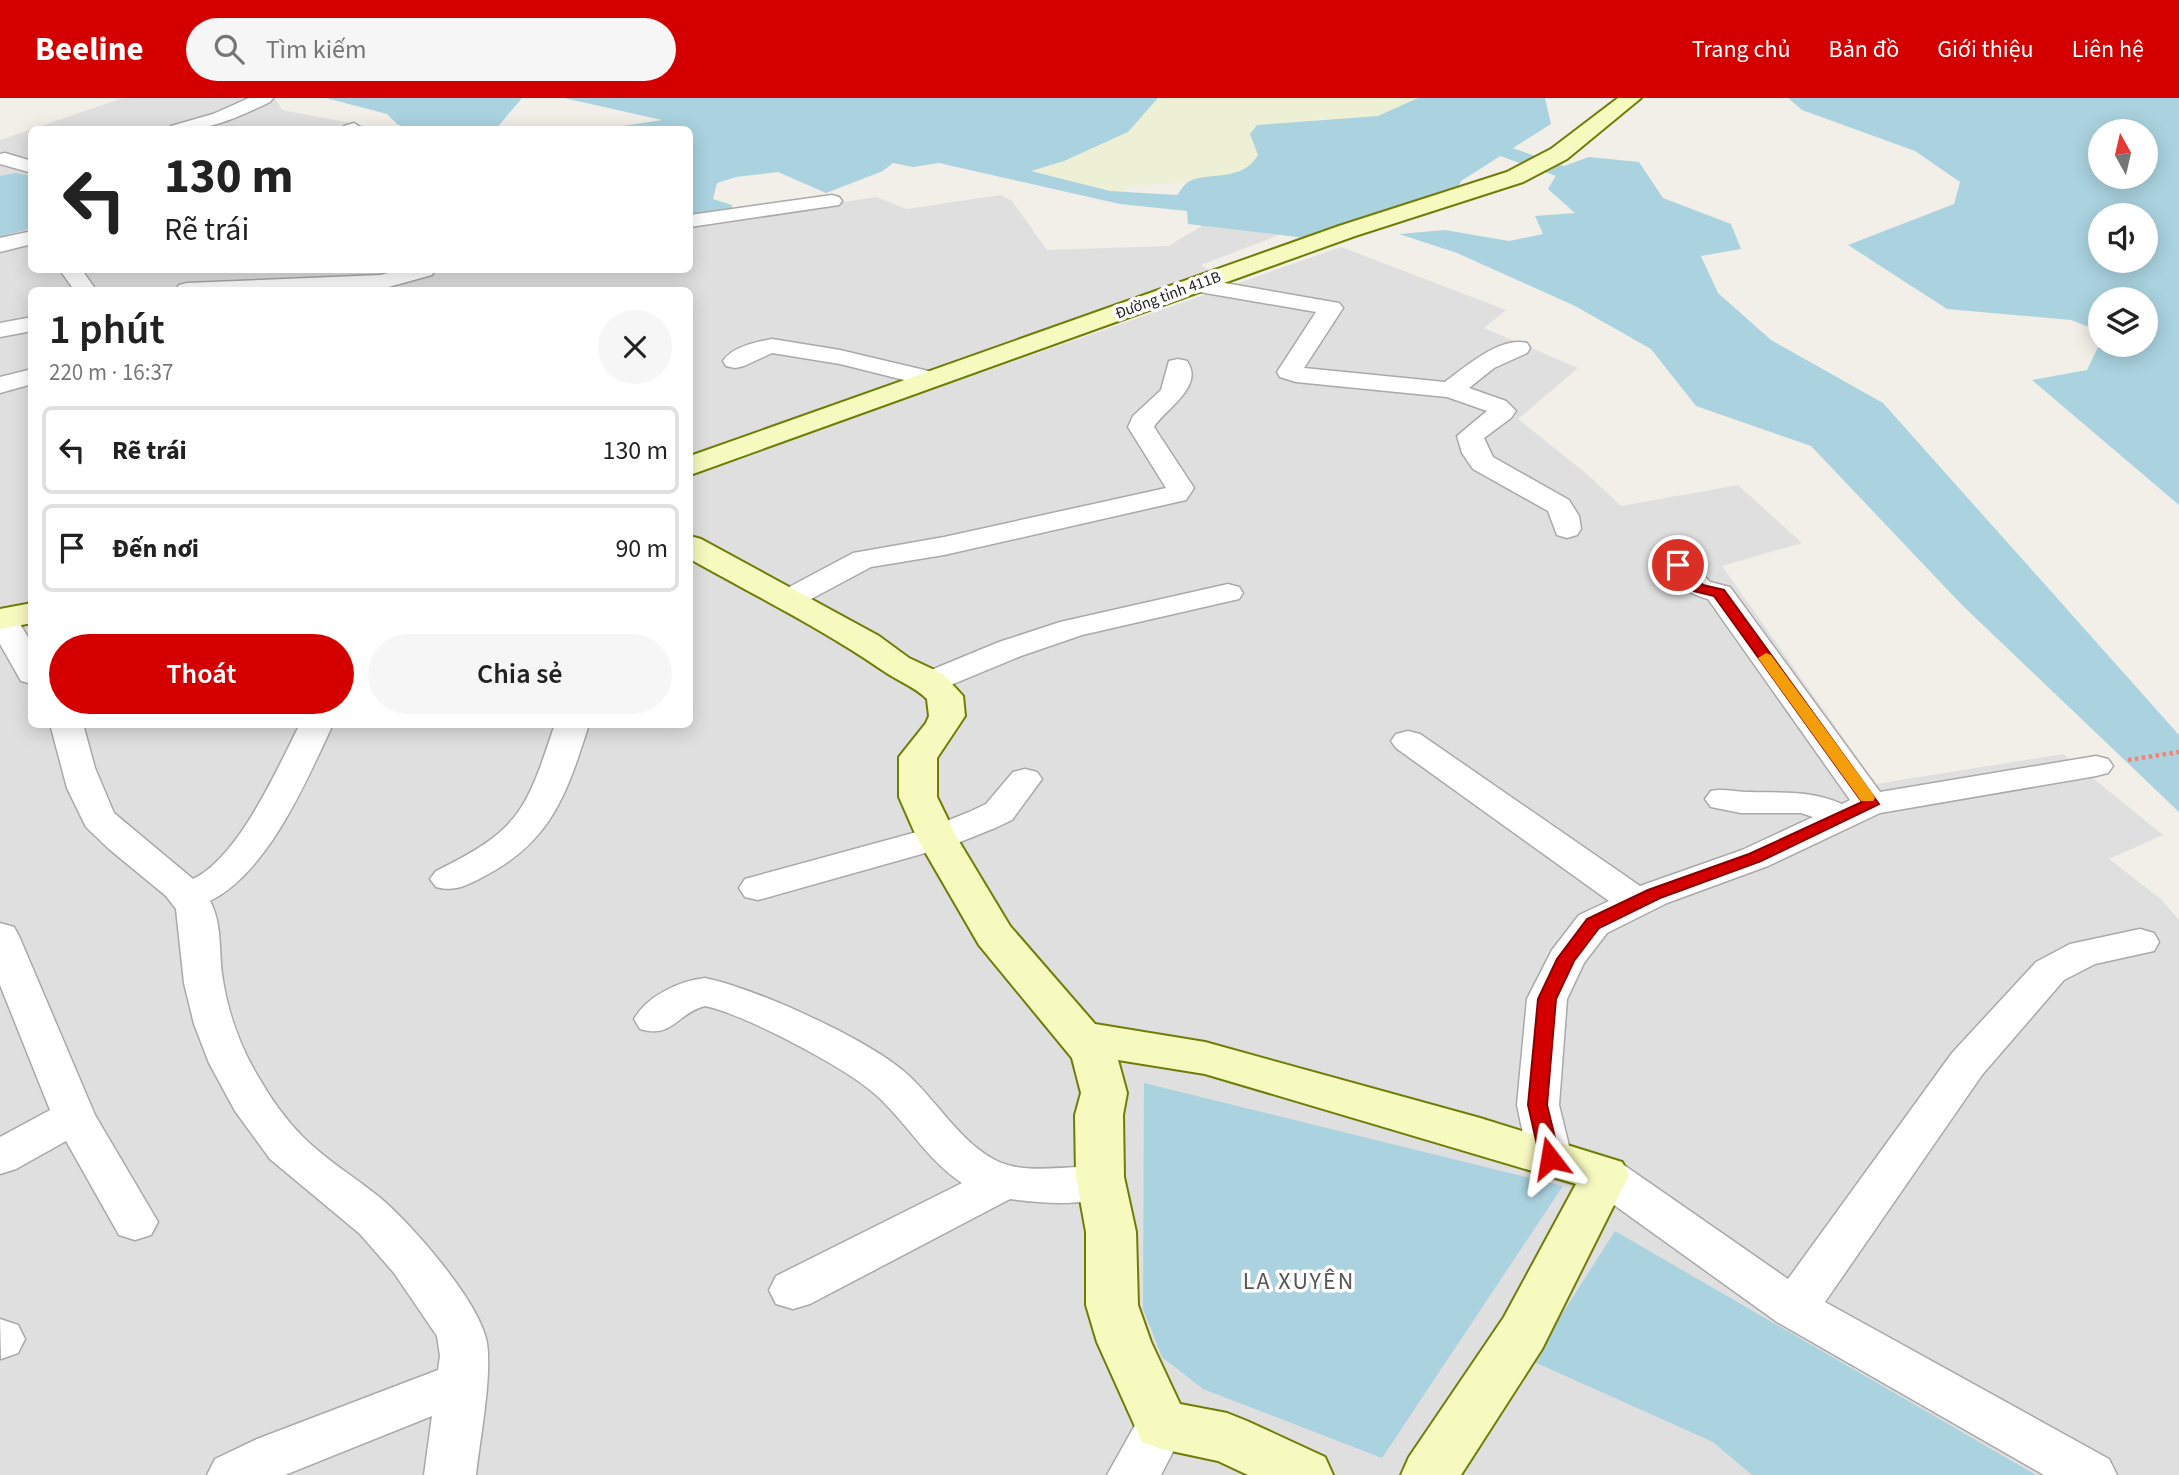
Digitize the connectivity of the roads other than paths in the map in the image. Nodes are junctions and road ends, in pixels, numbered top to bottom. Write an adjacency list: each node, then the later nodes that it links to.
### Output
1 (264, 98): 3 (street)
2 (1631, 98): 12 (street, Đường tỉnh 411B)
3 (192, 126)
4 (5, 159): 5 (street)
5 (28, 166)
6 (832, 201): 7 (street)
7 (693, 221)
8 (28, 238): 9 (street)
9 (0, 245)
10 (413, 273): 11 (street)
11 (381, 282): 13 (street); 14 (street)
12 (1196, 285): 21 (street, Đường tỉnh 411B); 23 (street)
13 (260, 287)
14 (401, 287)
15 (28, 325): 16 (street)
16 (0, 330)
17 (1518, 348): 23 (street)
18 (736, 361): 21 (street)
19 (1178, 366): 29 (street)
20 (28, 377): 22 (street)
21 (932, 379): 24 (street, Đường tỉnh 411B)
22 (0, 385)
23 (1450, 390): 25 (street)
24 (693, 465)
25 (1567, 529)
26 (693, 548): 29 (street)
27 (1678, 565): 40 (street)
28 (1228, 593): 32 (street)
29 (789, 599): 32 (street)
30 (11, 617): 31 (street)
31 (28, 663)
32 (930, 682): 41 (street)
33 (69, 728): 44 (street)
34 (315, 728): 44 (street)
35 (571, 728): 42 (street)
36 (1408, 741): 45 (street)
37 (2096, 766): 40 (street)
38 (1025, 779): 41 (street)
39 (1723, 799): 40 (street)
40 (1856, 810): 45 (street)
41 (937, 838): 43 (street); 49 (street)
42 (449, 879)
43 (758, 888)
44 (188, 897): 59 (street)
45 (1637, 902): 52 (street)
46 (0, 936): 50 (street)
47 (2140, 942): 58 (street)
48 (654, 1018): 54 (street)
49 (1081, 1038): 52 (street); 55 (street)
50 (74, 1117): 51 (street); 56 (street)
51 (0, 1157)
52 (1550, 1158): 53 (street)
53 (1605, 1175): 58 (street); 65 (street)
54 (1006, 1181): 55 (street); 57 (street)
55 (1101, 1183): 60 (street)
56 (135, 1222)
57 (793, 1290)
58 (1794, 1308): 66 (street)
59 (461, 1383): 61 (street); 62 (street)
60 (1162, 1426): 63 (street); 64 (street)
61 (233, 1475)
62 (450, 1475)
63 (1133, 1475)
64 (1305, 1475)
65 (1429, 1475)
66 (2091, 1475)

